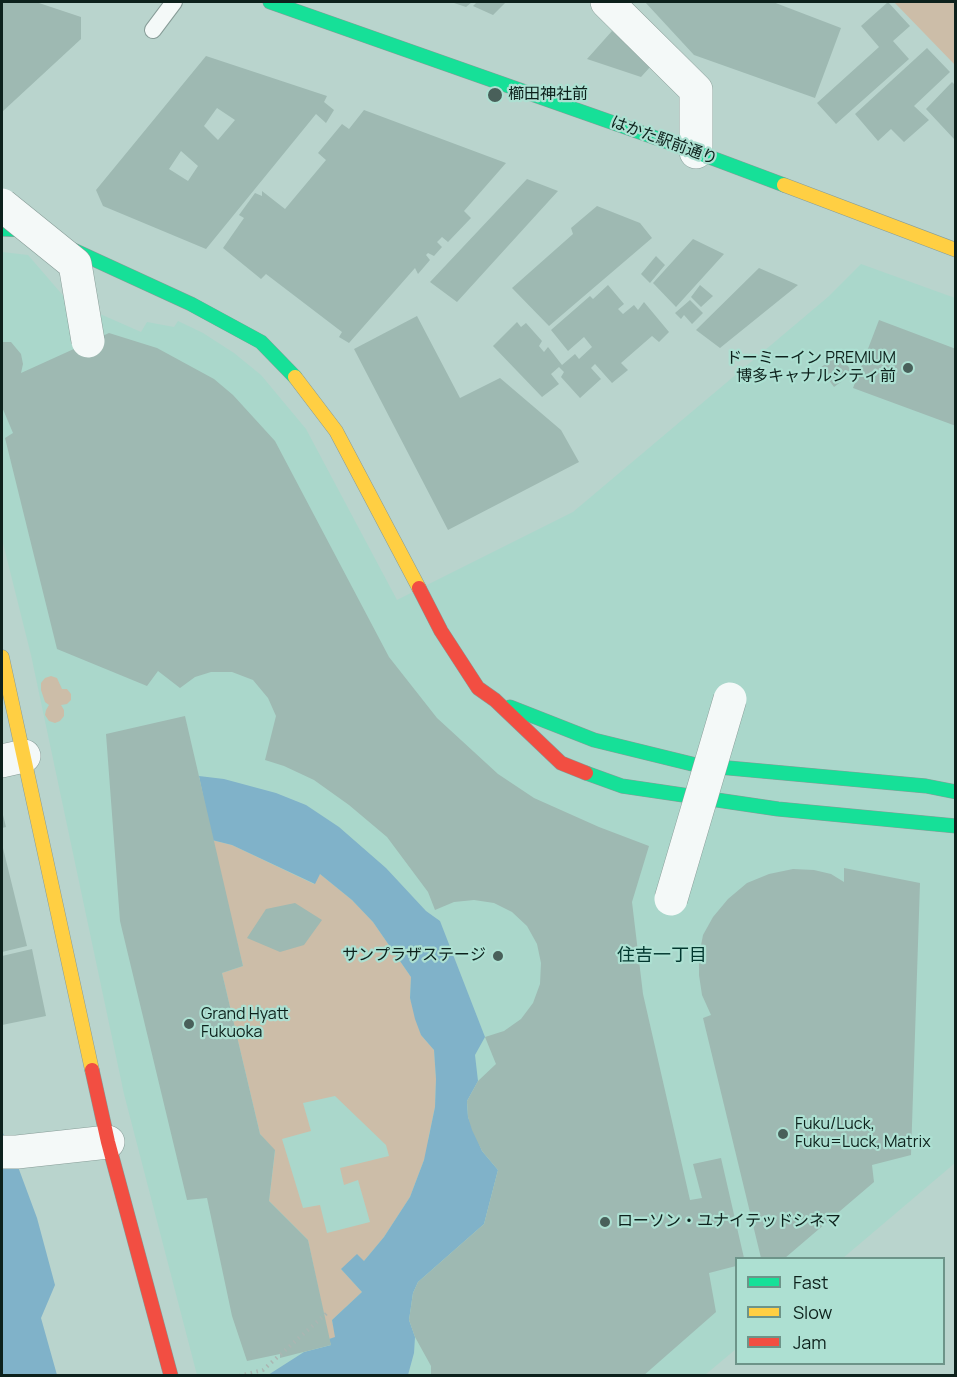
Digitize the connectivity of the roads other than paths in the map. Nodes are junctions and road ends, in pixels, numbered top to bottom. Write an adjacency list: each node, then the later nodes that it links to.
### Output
1 (174, 2): 4 (lane)
2 (270, 2): 5 (street, はかた駅前通り)
3 (607, 2): 5 (street)
4 (153, 30)
5 (696, 152): 8 (street, はかた駅前通り)
6 (2, 205): 9 (street, bridge)
7 (2, 229): 12 (street)
8 (956, 250)
9 (88, 342)
10 (2, 657): 13 (street)
11 (730, 699): 16 (street, bridge)
12 (495, 700): 14 (street); 15 (street)
13 (13, 758): 17 (street)
14 (956, 792)
15 (956, 826)
16 (671, 899)
17 (108, 1142): 18 (street); 19 (street)
18 (9, 1152)
19 (171, 1376)

